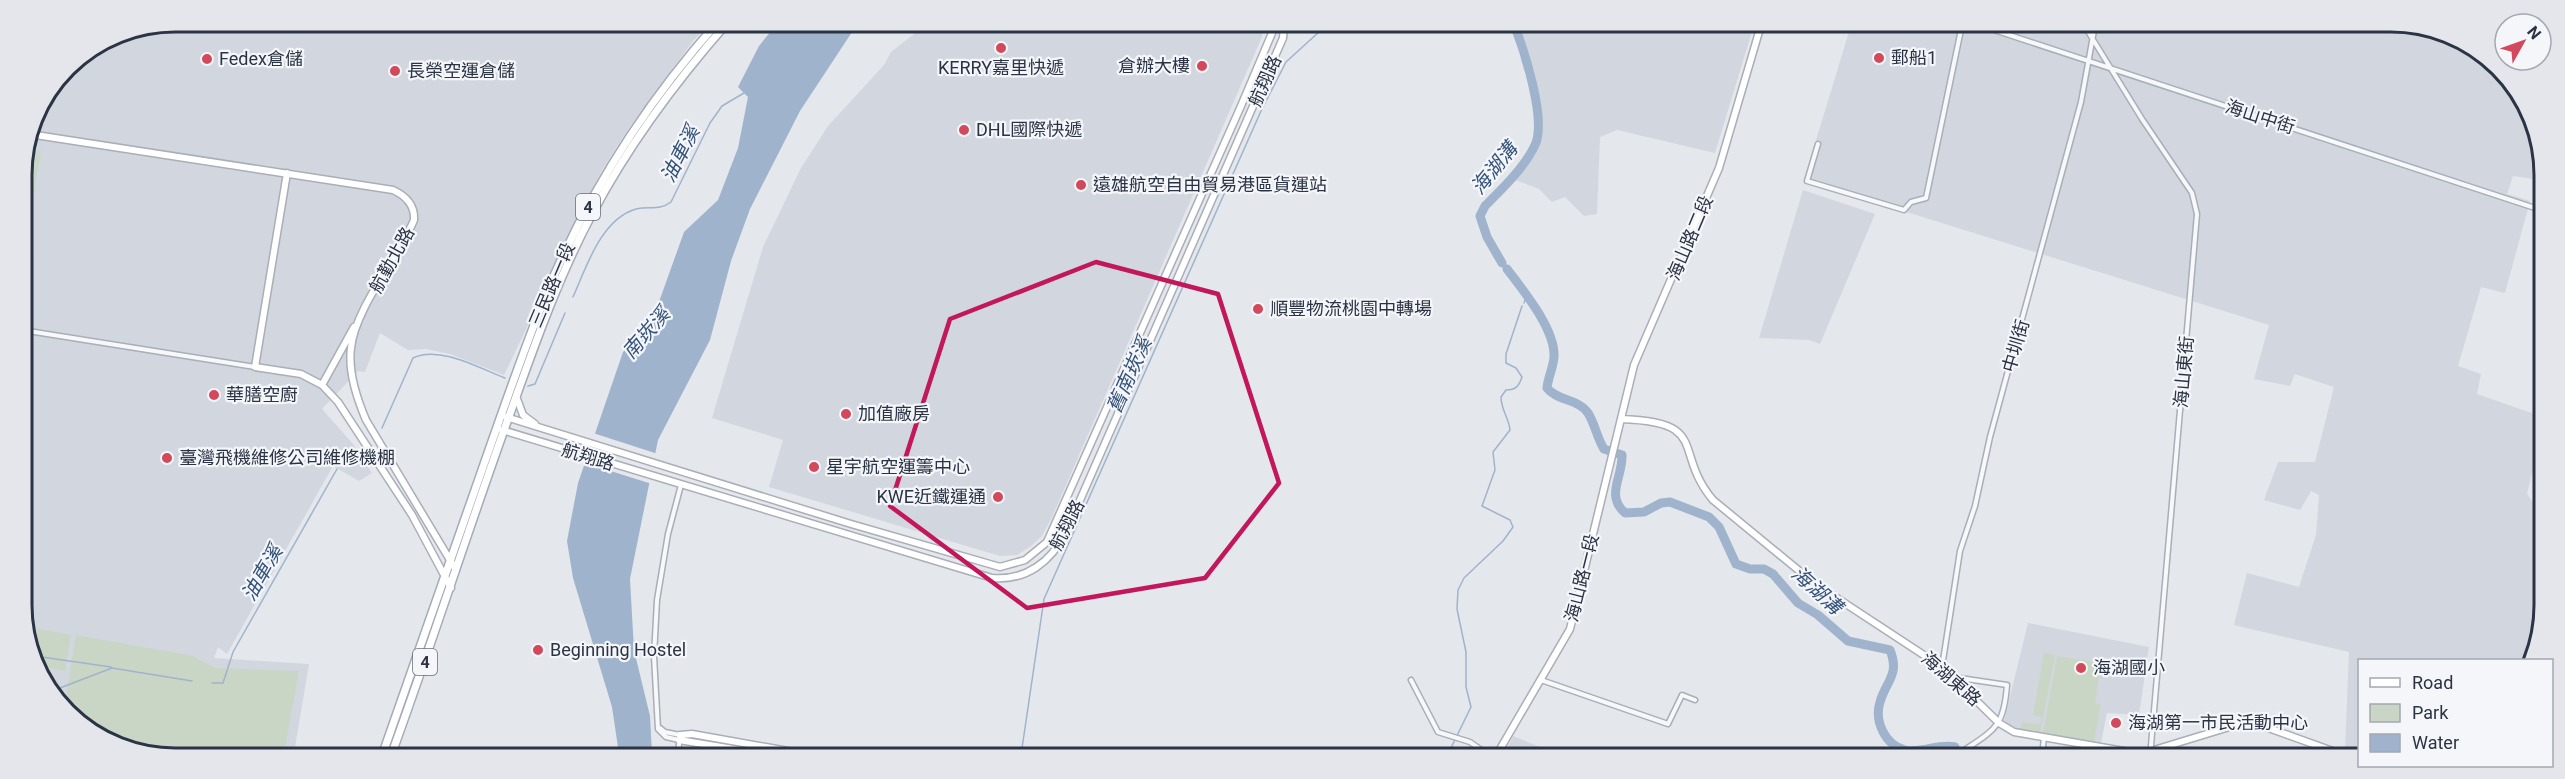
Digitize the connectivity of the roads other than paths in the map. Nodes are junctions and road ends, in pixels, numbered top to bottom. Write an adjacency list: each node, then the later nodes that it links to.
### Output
1 (1283, 31): 29 (street, 航翔路)
2 (1759, 31): 24 (street, 海山路二段)
3 (1961, 31): 14 (street)
4 (1998, 31): 11 (street, 海山中街)
5 (2088, 31): 10 (street, 海山東街)
6 (2094, 31): 10 (street, 中圳街)
7 (710, 32): 22 (main road, 三民路一段 / 4)
8 (720, 32): 21 (main road, 三民路一段 / 4)
9 (1272, 32): 25 (street, 航翔路)
10 (2092, 38): 11 (street, 中圳街); 12 (street, 海山東街)
11 (2087, 60): 12 (street, 海山中街); 34 (street, 中圳街)
12 (2110, 67): 16 (street, 海山中街); 47 (street, 海山東街)
13 (37, 135): 15 (street, 航勤北路)
14 (1818, 144)
15 (287, 173): 17 (street, 航勤北路); 19 (street)
16 (2534, 208)
17 (359, 319): 20 (street); 30 (street, 航勤北路)
18 (32, 332): 19 (street)
19 (255, 367): 20 (street)
20 (322, 385): 32 (street)
21 (516, 396): 23 (main road, 三民路一段 / 4); 25 (street)
22 (500, 415): 23 (street, 航翔路); 26 (main road, 三民路一段 / 4)
23 (509, 418): 25 (street, 航翔路); 27 (main road, 三民路一段 / 4)
24 (1621, 419): 28 (street, 海山路二段); 34 (street, 海湖東路)
25 (540, 427)
26 (496, 428): 27 (street, 航翔路); 30 (main road, 三民路一段 / 4)
27 (504, 431): 29 (street, 航翔路); 31 (main road, 三民路一段 / 4)
28 (1613, 452): 37 (street, 海山路一段)
29 (679, 484): 40 (street)
30 (450, 560): 31 (street, 航勤北路); 32 (main road, 三民路一段 / 4)
31 (456, 570): 33 (main road, 4)
32 (445, 577): 33 (street); 50 (main road, 4)
33 (451, 588): 51 (main road, 4)
34 (1942, 667): 35 (street, 海湖東路)
35 (1953, 677): 39 (street, 海湖東路); 39 (street)
36 (1411, 680): 42 (street)
37 (1541, 680): 38 (street); 43 (street, 海山路一段)
38 (1695, 700)
39 (1999, 723): 41 (street, 海湖東路); 44 (street)
40 (680, 737): 52 (street); 53 (street); 54 (street)
41 (2044, 737): 45 (street); 46 (street, 海湖東路)
42 (1478, 747)
43 (1501, 747)
44 (1968, 747)
45 (2043, 747)
46 (2097, 747)
47 (2152, 747)
48 (2171, 747): 49 (street, 海湖東路)
49 (2321, 747)
50 (385, 748)
51 (394, 748)
52 (679, 748)
53 (733, 748)
54 (764, 748)

